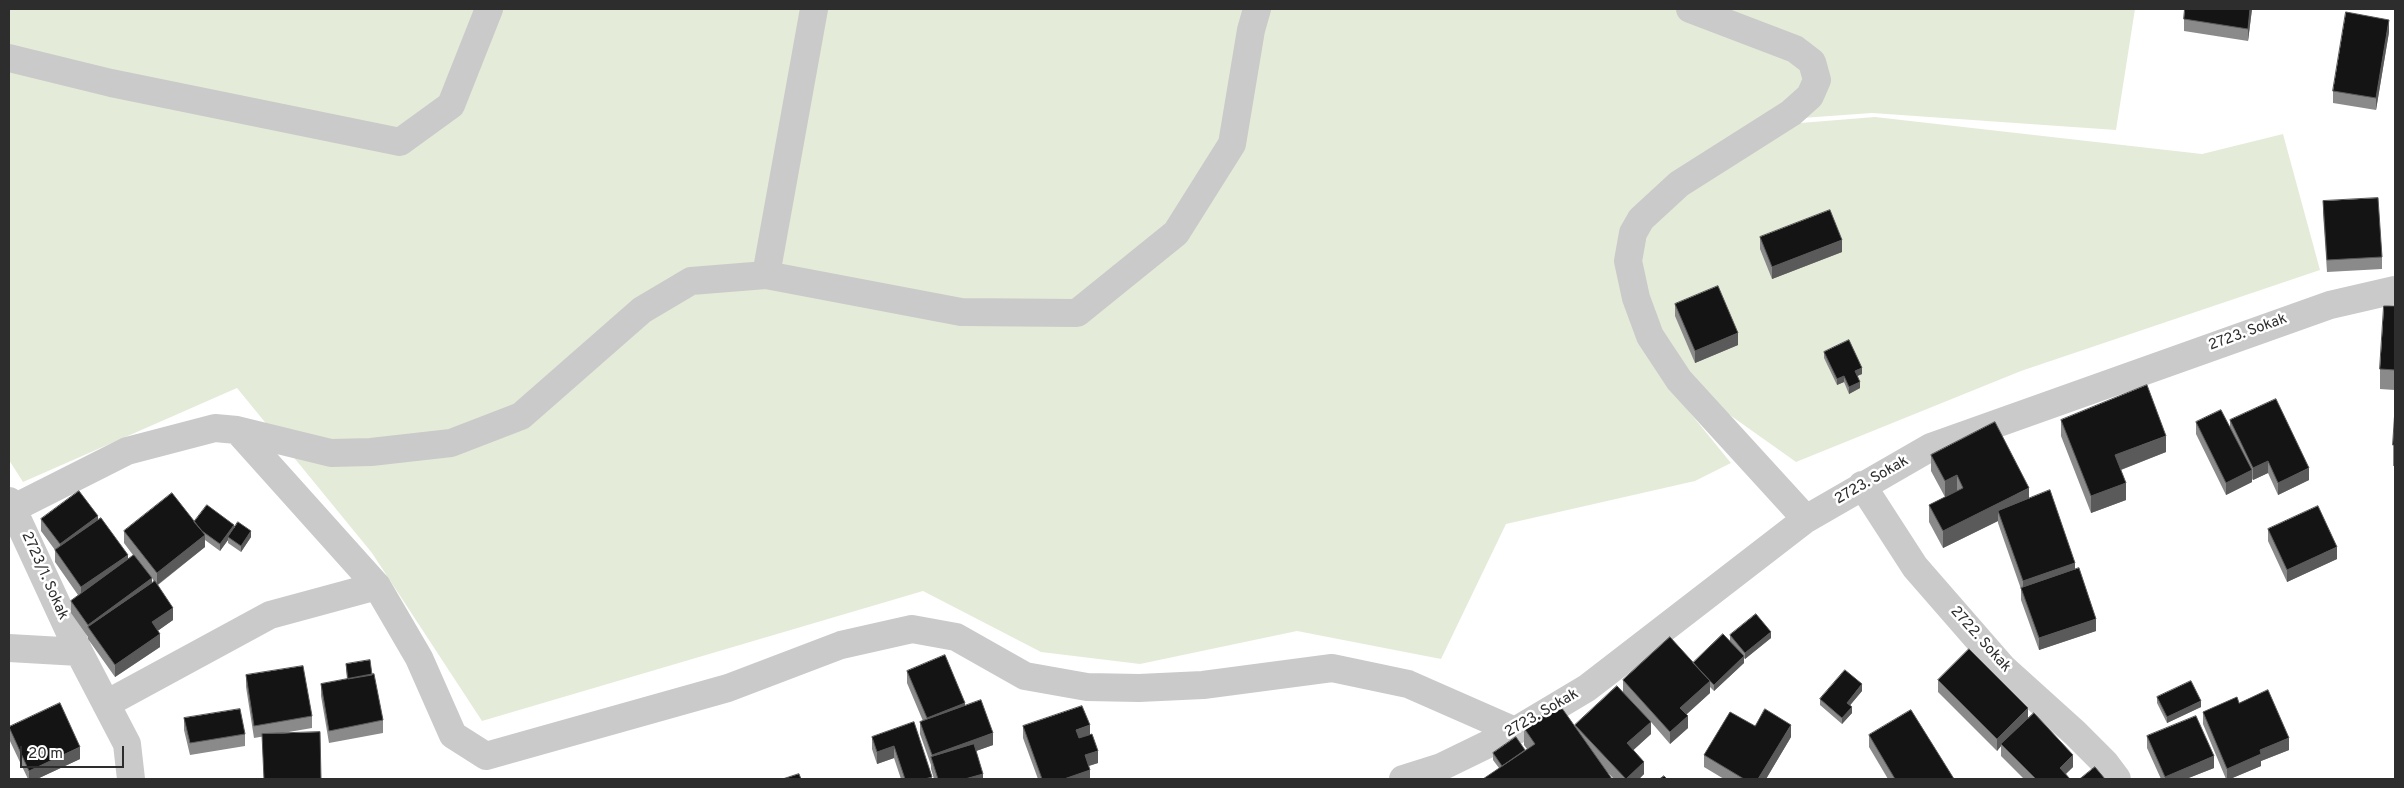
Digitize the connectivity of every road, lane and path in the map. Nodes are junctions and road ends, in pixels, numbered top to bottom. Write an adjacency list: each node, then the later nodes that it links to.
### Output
1 (489, 9): 5 (street)
2 (814, 9): 6 (street)
3 (1257, 9): 6 (street)
4 (1690, 9): 11 (street)
5 (9, 58)
6 (766, 275): 8 (street)
7 (2395, 290): 9 (street, 2723. Sokak)
8 (238, 430): 10 (street); 12 (street)
9 (1862, 486): 11 (street, 2723. Sokak); 19 (street, 2722. Sokak)
10 (11, 505): 14 (street, 2723/1. Sokak)
11 (1806, 518): 16 (street, 2723. Sokak)
12 (376, 586): 15 (street); 16 (street)
13 (9, 648): 14 (street)
14 (79, 652): 15 (street, 2723/1. Sokak)
15 (106, 704): 17 (street, 2723/1. Sokak)
16 (1515, 731): 18 (street, 2723. Sokak)
17 (132, 779)
18 (1403, 779)
19 (2117, 779)

